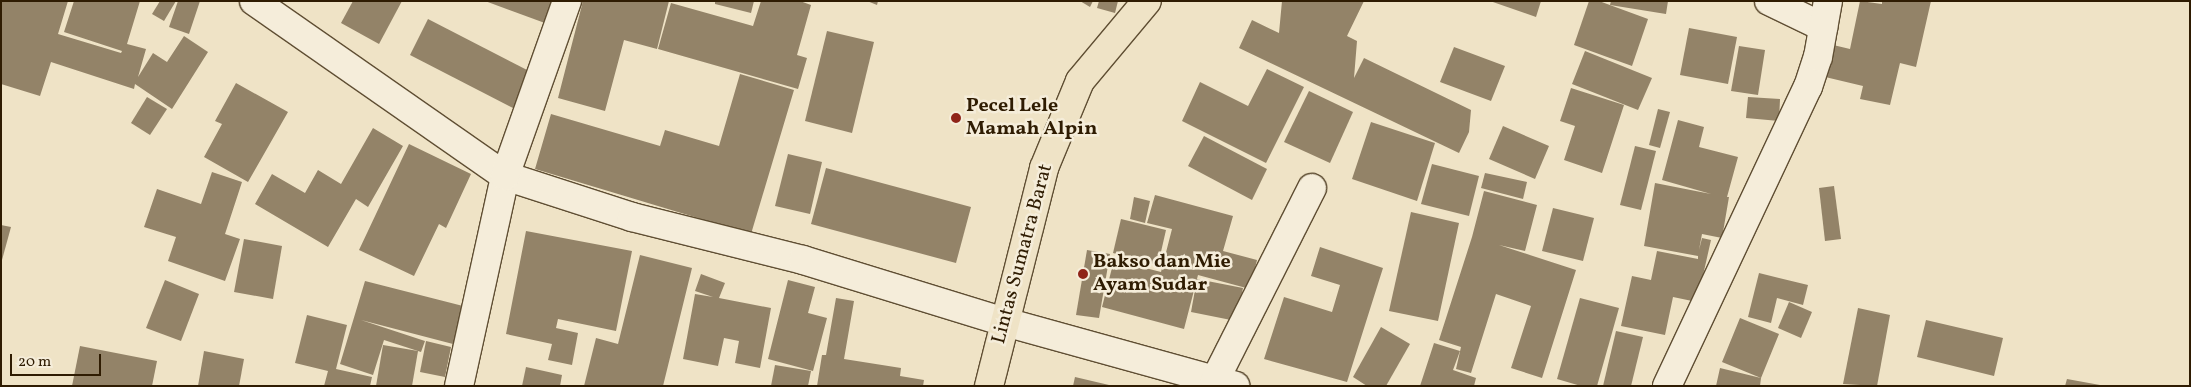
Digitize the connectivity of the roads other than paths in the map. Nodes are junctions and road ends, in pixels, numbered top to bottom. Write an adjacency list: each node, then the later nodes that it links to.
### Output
1 (254, 1): 6 (street)
2 (567, 1): 6 (street)
3 (1147, 1): 8 (highway, Lintas Sumatra Barat)
4 (1769, 1): 5 (street)
5 (1825, 14): 12 (street)
6 (505, 176): 8 (street); 10 (street)
7 (1312, 188): 9 (street)
8 (1005, 322): 9 (street); 11 (highway, Lintas Sumatra Barat)
9 (1225, 383)
10 (459, 386)
11 (990, 386)
12 (1667, 386)

